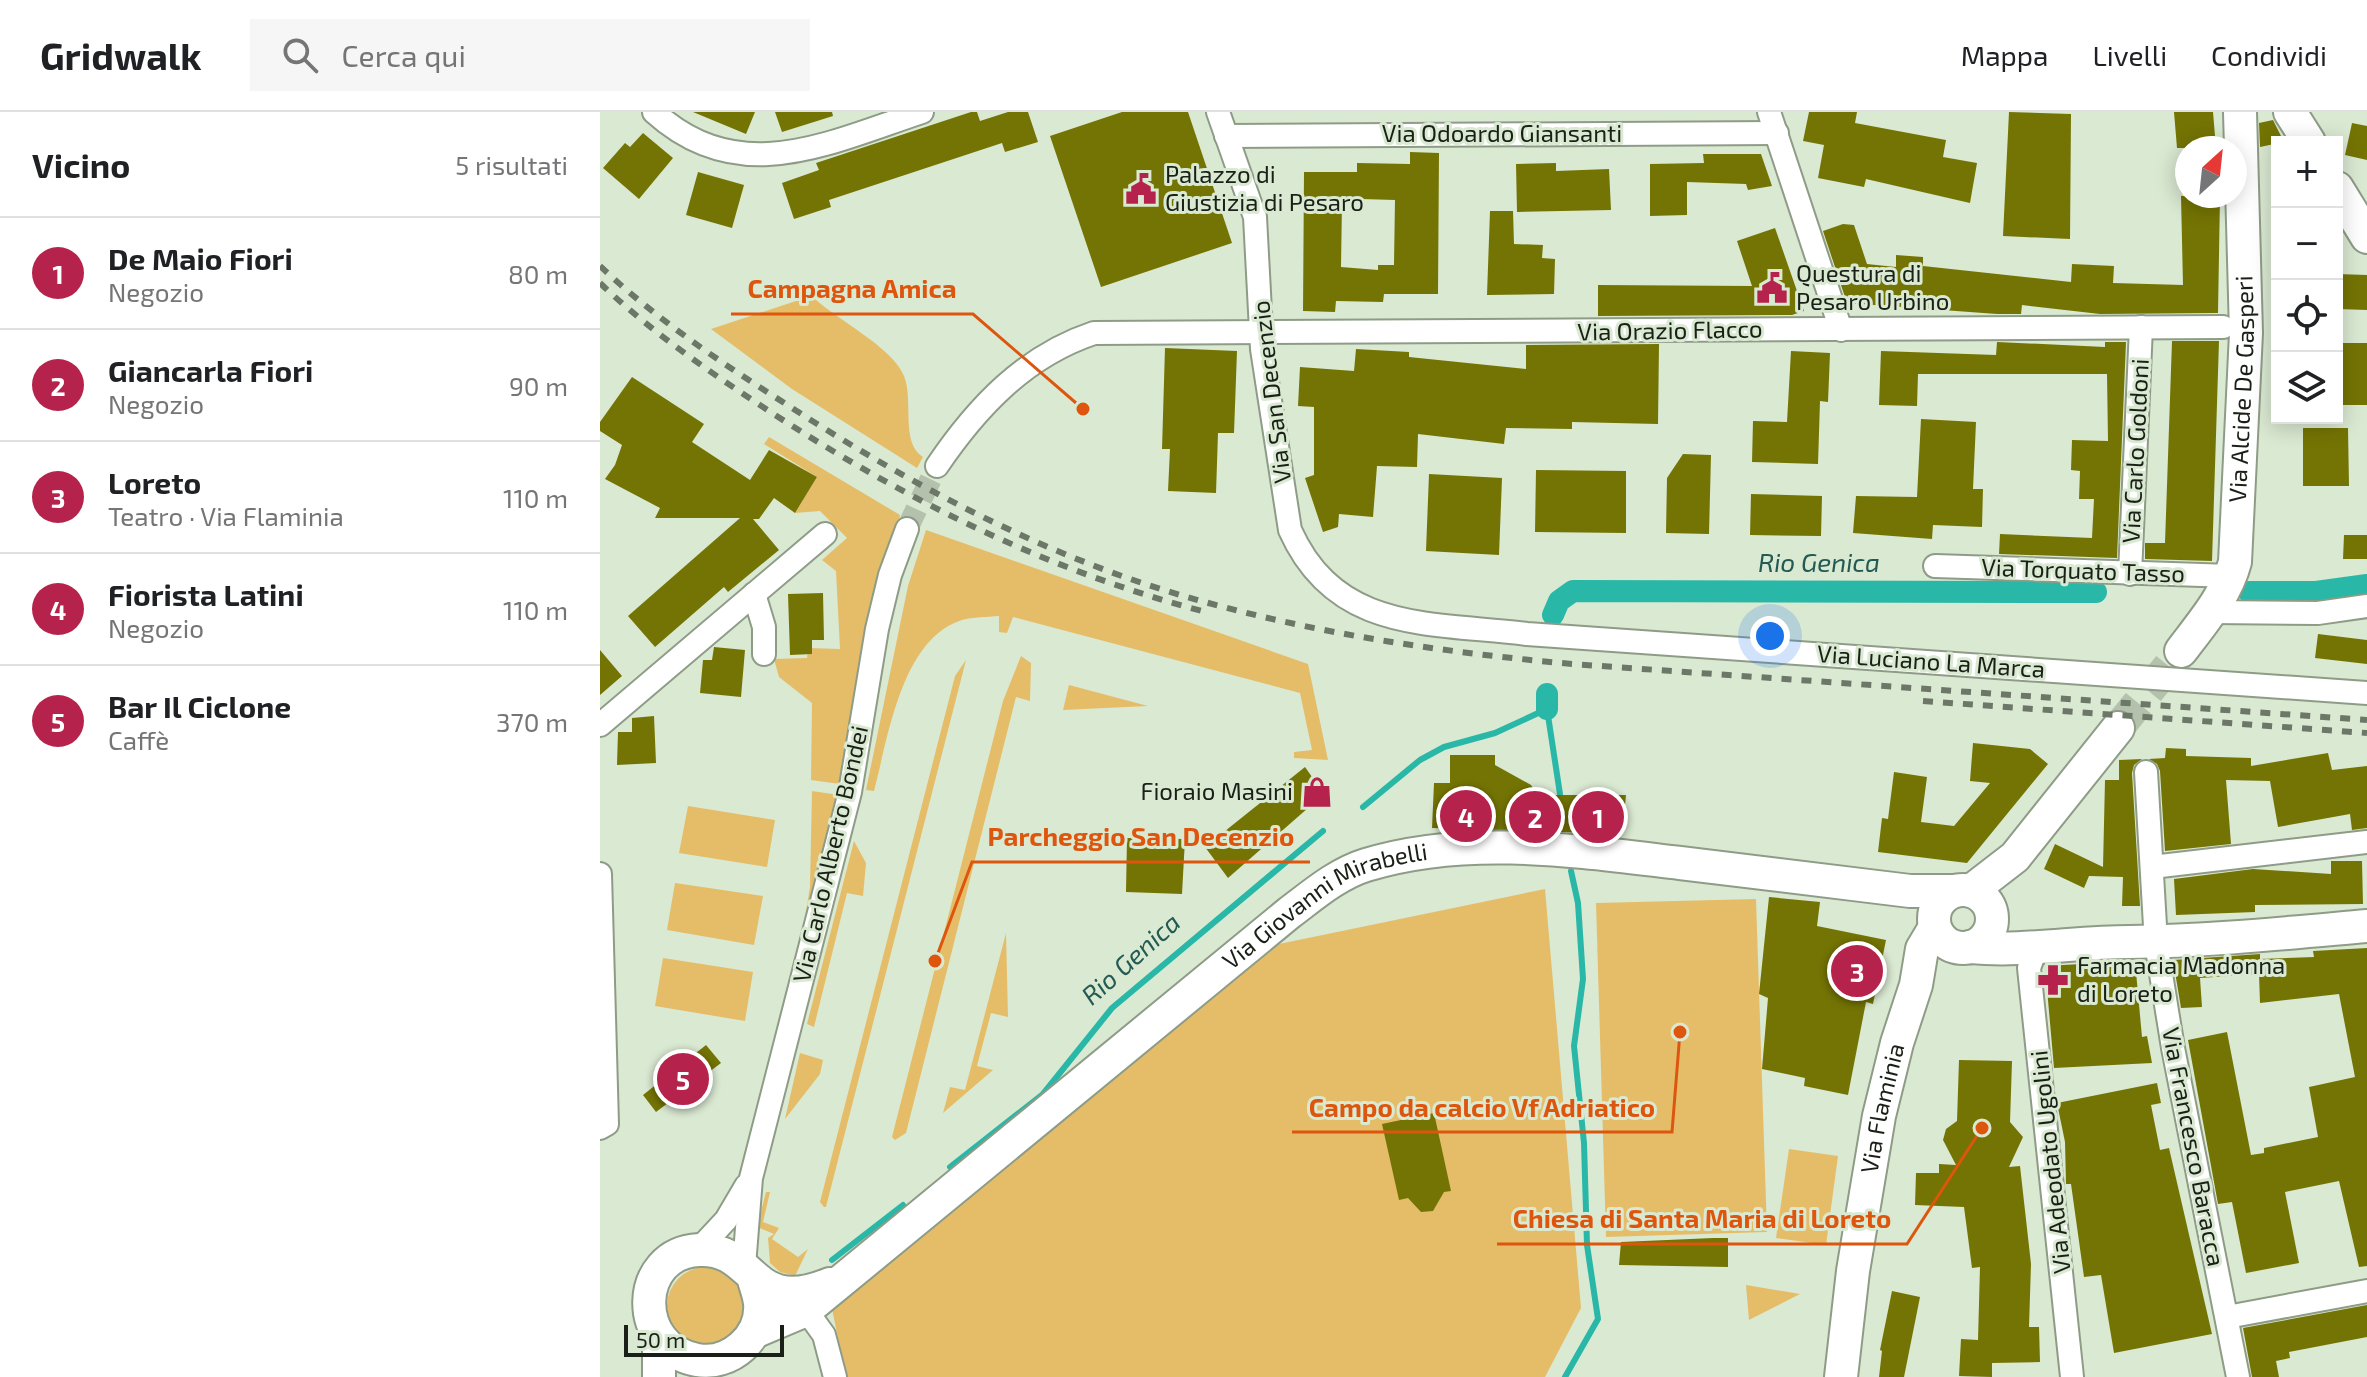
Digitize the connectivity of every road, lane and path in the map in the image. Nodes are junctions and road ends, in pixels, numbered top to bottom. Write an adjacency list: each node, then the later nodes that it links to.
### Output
1 (654, 112): 2 (street)
2 (922, 112)
3 (1218, 112): 7 (street, Via San Decenzio)
4 (2240, 112): 20 (street, Via Alcide De Gasperi)
5 (2290, 112): 8 (street)
6 (1773, 123): 7 (street, Via Odoardo Giansanti); 13 (street)
7 (1226, 136): 14 (street, Via San Decenzio)
8 (2305, 136)
9 (2343, 198): 10 (street)
10 (2367, 237)
11 (2141, 327): 12 (street, Via Orazio Flacco); 13 (street, Via Orazio Flacco); 19 (street, Via Carlo Goldoni)
12 (2223, 327)
13 (1841, 330): 14 (street, Via Orazio Flacco)
14 (1261, 335): 15 (street); 24 (street, Via San Decenzio)
15 (937, 466)
16 (907, 529): 43 (street, Via Carlo Alberto Bondei)
17 (825, 534): 21 (street)
18 (1935, 566): 19 (street, Via Torquato Tasso)
19 (2130, 574): 20 (street, Via Torquato Tasso)
20 (2231, 576): 23 (street, Via Alcide De Gasperi)
21 (754, 594): 26 (street); 28 (street)
22 (2367, 606): 23 (street)
23 (2210, 612): 25 (street, Via Alcide De Gasperi)
24 (1399, 619): 27 (street, Via Luciano La Marca)
25 (2181, 651)
26 (764, 654)
27 (2367, 693)
28 (600, 725)
29 (2118, 728): 35 (street)
30 (2146, 772): 32 (street, Via Francesco Baracca)
31 (2367, 842): 32 (street)
32 (2152, 867): 38 (street, Via Francesco Baracca)
33 (600, 874): 42 (street)
34 (1910, 891): 35 (street, Via Giovanni Mirabelli); 36 (street); 46 (street, Via Giovanni Mirabelli)
35 (1963, 891): 36 (street); 39 (street)
36 (1934, 926): 39 (street); 41 (street, Via Flaminia)
37 (2367, 926): 38 (street)
38 (2156, 943): 40 (street); 49 (street, Via Francesco Baracca)
39 (1965, 948): 40 (street); 41 (street)
40 (2036, 949): 56 (street, Via Adeodato Ugolini)
41 (1916, 985): 55 (street, Via Flaminia)
42 (603, 1126)
43 (751, 1178): 44 (street, Via Carlo Alberto Bondei); 45 (street, Via Carlo Alberto Bondei)
44 (698, 1250): 45 (street, Via Giovanni Mirabelli); 51 (street)
45 (749, 1273): 46 (street, Via Giovanni Mirabelli); 50 (street)
46 (851, 1275): 48 (street, Via Giovanni Mirabelli)
47 (2367, 1291): 49 (street)
48 (806, 1310): 50 (street, Via Giovanni Mirabelli); 54 (street)
49 (2227, 1317): 57 (street, Via Francesco Baracca)
50 (754, 1332): 52 (street, Via Giovanni Mirabelli)
51 (659, 1340): 52 (street, Via Giovanni Mirabelli); 53 (street)
52 (700, 1370)
53 (659, 1377)
54 (835, 1377)
55 (1841, 1377)
56 (2072, 1377)
57 (2238, 1377)

